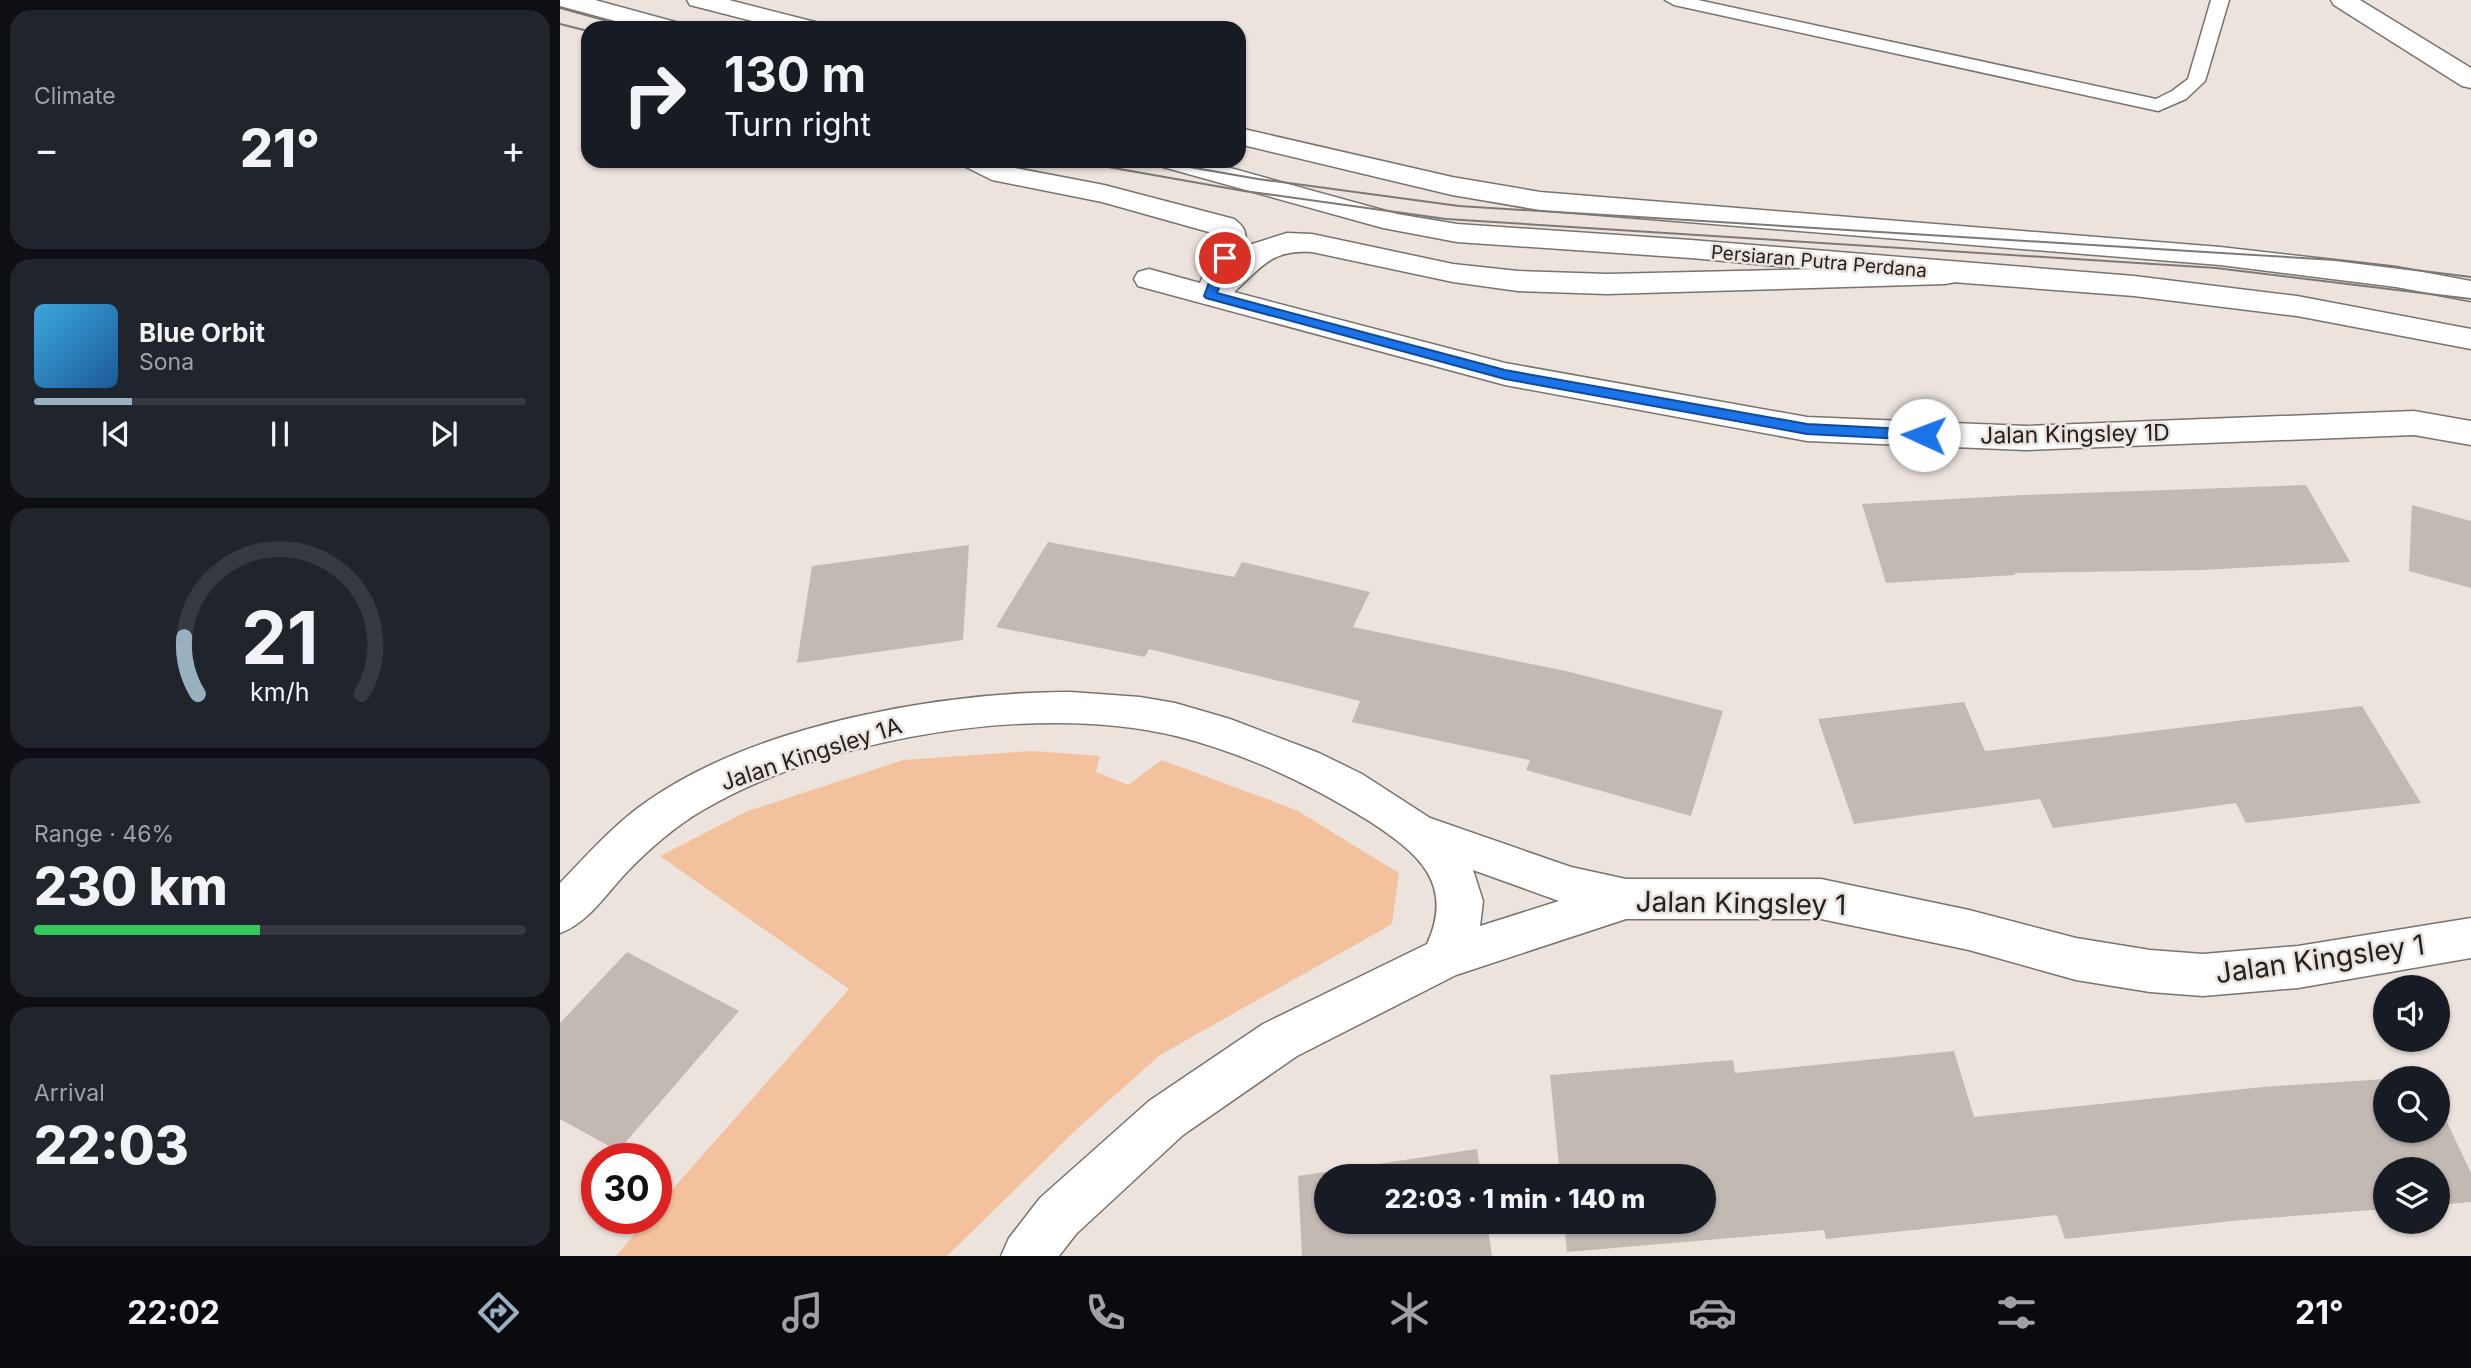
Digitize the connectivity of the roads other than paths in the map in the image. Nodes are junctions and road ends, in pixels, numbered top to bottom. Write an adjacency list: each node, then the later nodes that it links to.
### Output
1 (566, 0): 6 (street)
2 (2220, 0): 5 (lane)
3 (2343, 0): 8 (street)
4 (705, 1): 7 (street)
5 (1684, 1)
6 (644, 21)
7 (783, 21)
8 (2471, 80)
9 (1246, 138): 14 (street, Persiaran Putra Perdana)
10 (990, 168): 15 (street)
11 (1198, 168): 12 (street, Persiaran Putra Perdana)
12 (1965, 275): 15 (street); 16 (street, Persiaran Putra Perdana)
13 (1149, 279): 15 (street, Jalan Kingsley 1D)
14 (2471, 291)
15 (1210, 296): 17 (street, Jalan Kingsley 1D)
16 (2471, 338)
17 (2471, 433)
18 (1418, 833): 19 (street, Jalan Kingsley 1A); 20 (street, Jalan Kingsley 1A); 22 (street, Jalan Kingsley 1A)
19 (1626, 899): 21 (street, Jalan Kingsley 1); 22 (street, Jalan Kingsley 1)
20 (560, 913)
21 (2471, 938)
22 (1444, 958): 23 (street, Jalan Kingsley 1)
23 (1027, 1256)

